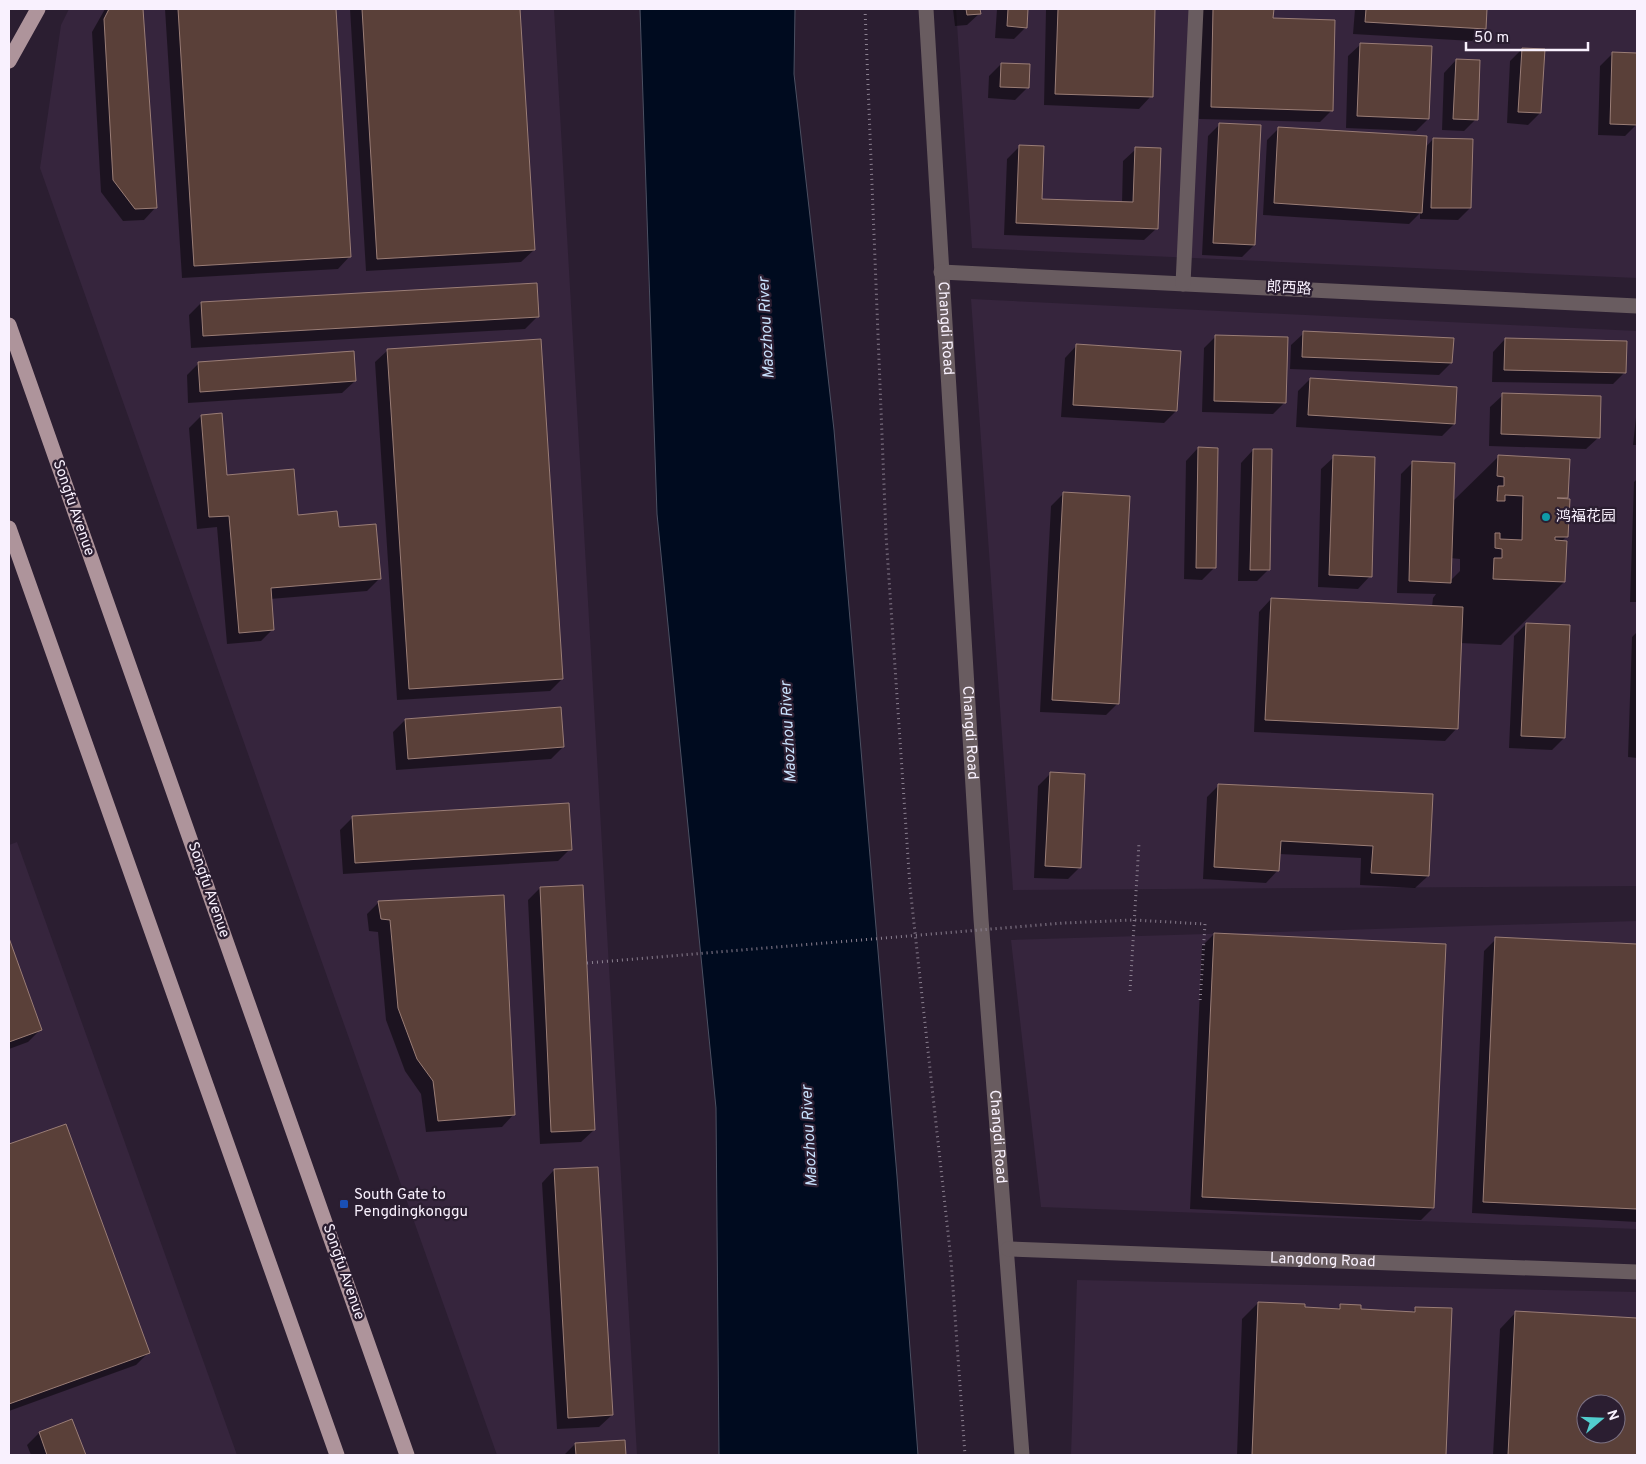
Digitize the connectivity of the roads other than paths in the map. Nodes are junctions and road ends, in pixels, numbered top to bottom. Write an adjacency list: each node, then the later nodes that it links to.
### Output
1 (38, 9): 4 (main road)
2 (926, 9): 5 (street, Changdi Road)
3 (1196, 9): 6 (street)
4 (9, 61)
5 (941, 272): 6 (street, 郎西路); 10 (street, Changdi Road)
6 (1183, 284): 7 (street, 郎西路)
7 (1637, 306)
8 (9, 325): 13 (main road, Songfu Avenue)
9 (9, 528): 12 (main road)
10 (1008, 1249): 11 (street, Langdong Road); 14 (street, Changdi Road)
11 (1637, 1272)
12 (337, 1455)
13 (408, 1455)
14 (1022, 1455)

